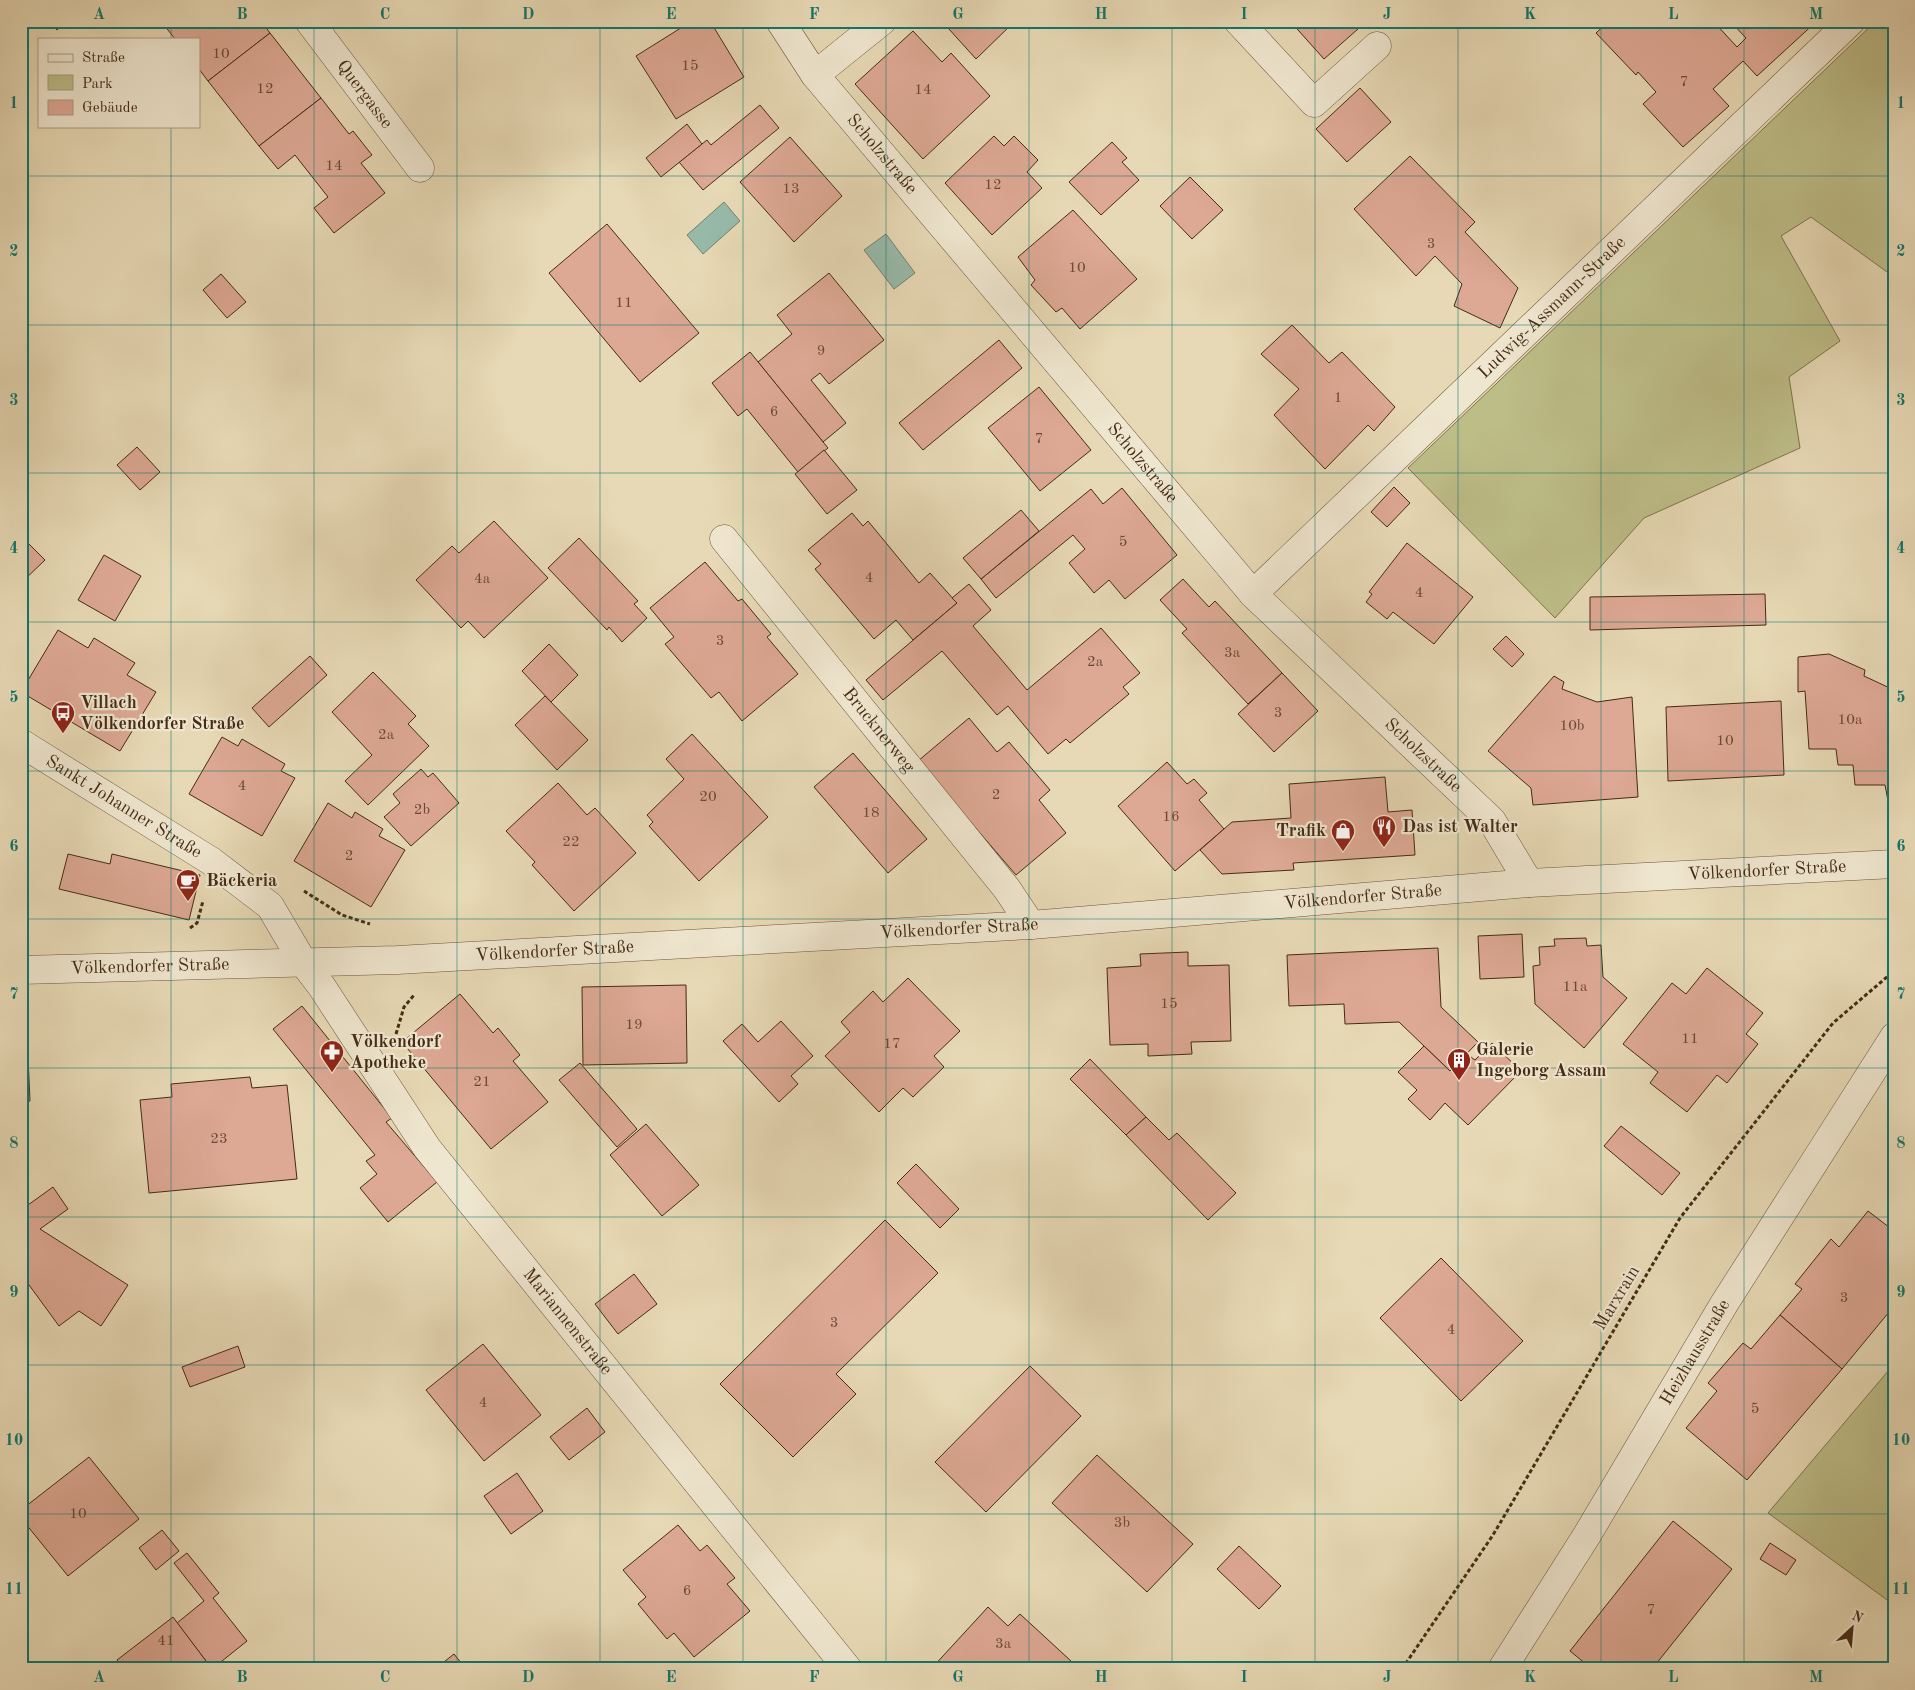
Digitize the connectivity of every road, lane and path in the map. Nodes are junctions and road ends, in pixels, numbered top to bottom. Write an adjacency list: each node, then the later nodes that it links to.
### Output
1 (309, 21): 8 (street, Quergasse)
2 (780, 21): 7 (street, Scholzstraße)
3 (882, 21): 7 (street)
4 (1238, 21): 6 (street)
5 (1851, 21): 10 (street, Ludwig-Assmann-Straße)
6 (1377, 46)
7 (815, 75): 10 (street, Scholzstraße)
8 (420, 168)
9 (724, 539): 14 (street, Brucknerweg)
10 (1253, 594): 13 (street, Scholzstraße)
11 (21, 743): 15 (street, Sankt Johanner Straße)
12 (1894, 864): 13 (street, Völkendorfer Straße)
13 (1529, 883): 14 (street, Völkendorfer Straße)
14 (1031, 925): 15 (street, Völkendorfer Straße)
15 (303, 962): 16 (street, Völkendorfer Straße); 21 (street, Mariannenstraße)
16 (21, 970)
17 (1894, 971): 22 (path, Marxrain)
18 (416, 992): 20 (path)
19 (1894, 1037): 23 (street, Heizhausstraße)
20 (393, 1043)
21 (848, 1669)
22 (1402, 1669)
23 (1502, 1669)

